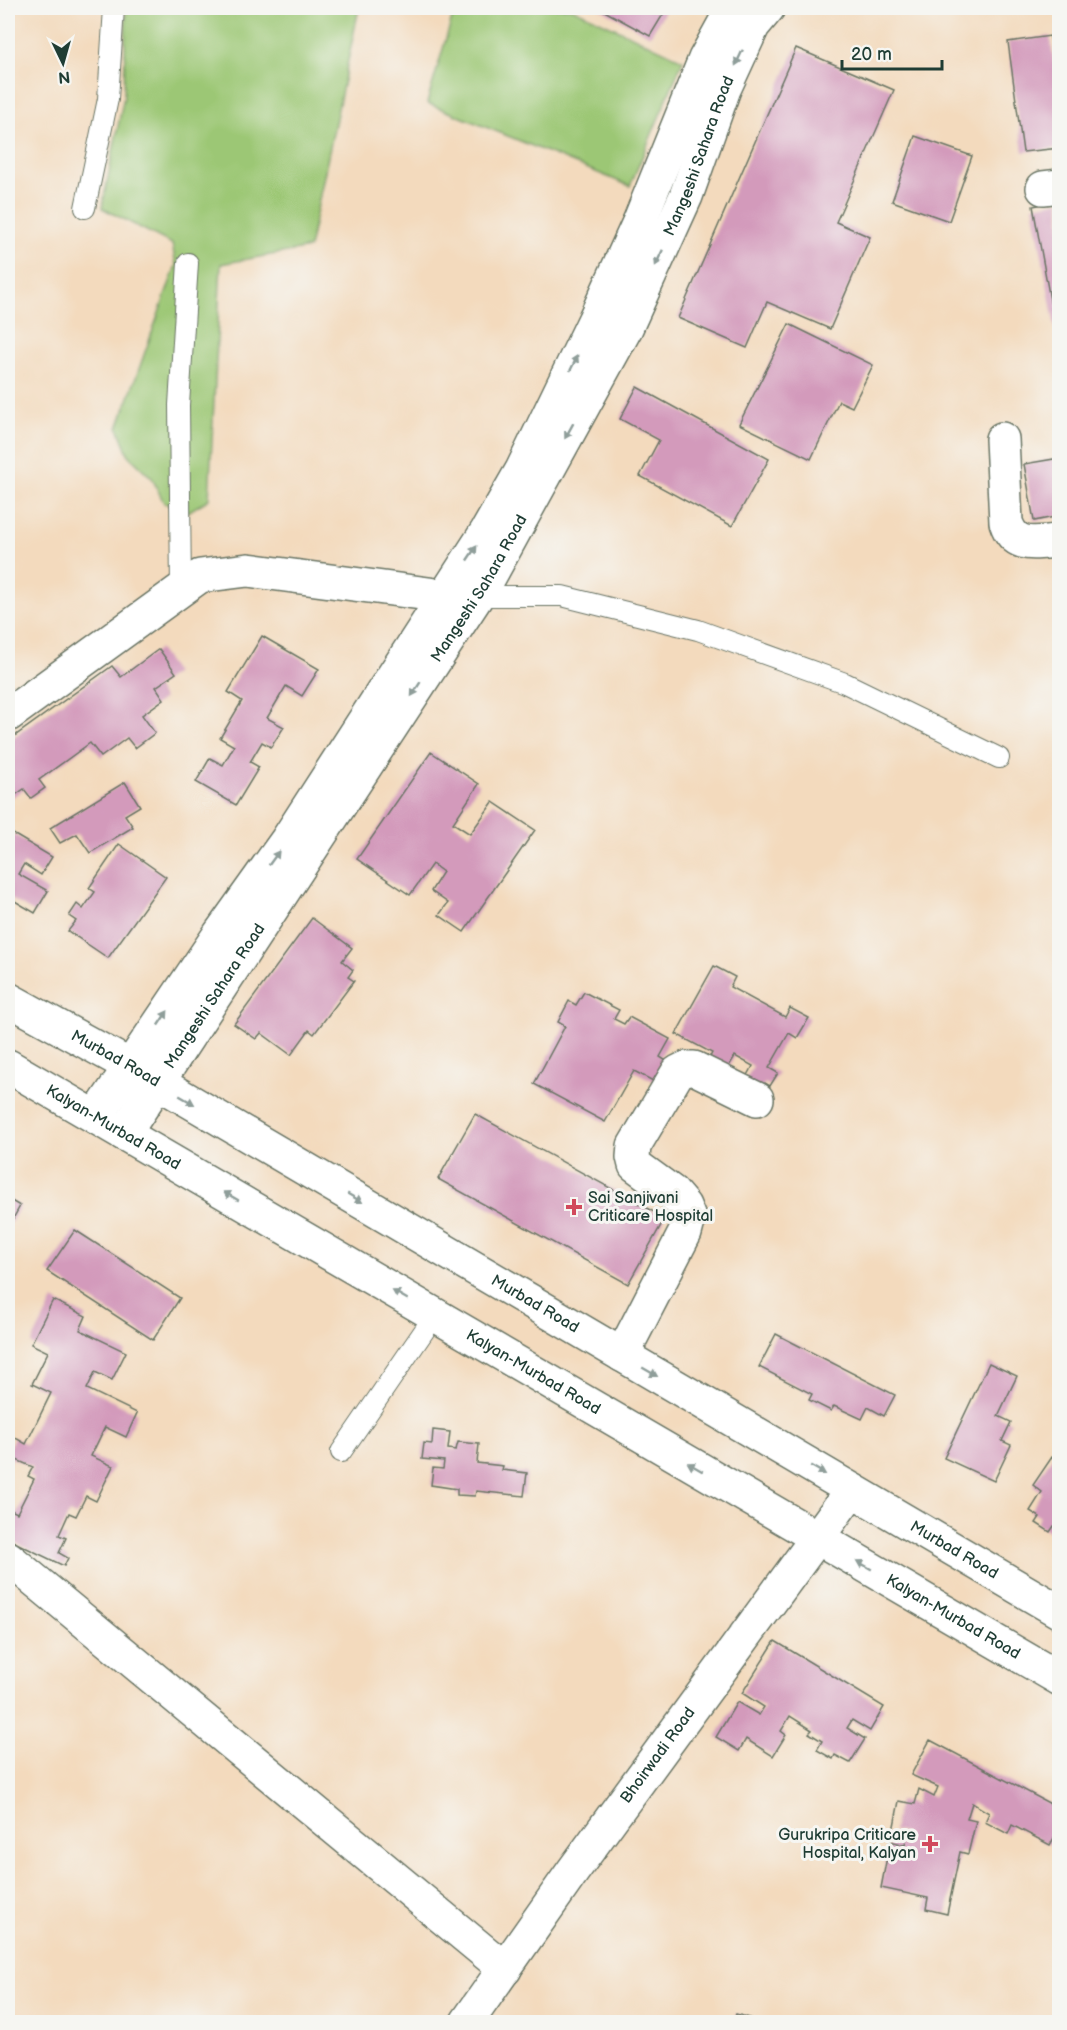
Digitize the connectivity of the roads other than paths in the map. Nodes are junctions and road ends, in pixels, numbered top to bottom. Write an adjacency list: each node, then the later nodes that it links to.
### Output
1 (114, 8): 4 (lane)
2 (733, 8): 9 (main road, Mangeshi Sahara Road, one-way to 2)
3 (768, 8): 10 (main road, Mangeshi Sahara Road, one-way to 10)
4 (85, 208)
5 (188, 263): 8 (lane)
6 (1002, 439): 7 (main road)
7 (1059, 541)
8 (181, 589): 9 (main road); 11 (main road)
9 (444, 596): 10 (lane); 15 (main road, Mangeshi Sahara Road, one-way to 9)
10 (478, 596): 12 (lane); 16 (main road, Mangeshi Sahara Road, one-way to 16)
11 (8, 715)
12 (999, 758)
13 (8, 999): 15 (main road, Murbad Road)
14 (8, 1066): 18 (main road, Kalyan-Murbad Road)
15 (130, 1066): 16 (main road, Murbad Road); 18 (main road, Mangeshi Sahara Road)
16 (158, 1082): 19 (main road, Mangeshi Sahara Road); 21 (main road, Murbad Road, one-way to 21)
17 (757, 1099): 21 (main road)
18 (96, 1117): 19 (main road, Kalyan-Murbad Road)
19 (124, 1134): 20 (main road, Kalyan-Murbad Road, one-way to 19)
20 (435, 1315): 22 (lane); 24 (main road, Kalyan-Murbad Road, one-way to 20)
21 (622, 1355): 23 (main road, Murbad Road, one-way to 23)
22 (341, 1452)
23 (852, 1490): 24 (main road, Bhoirwadi Road); 26 (main road, Murbad Road)
24 (816, 1538): 27 (main road, Kalyan-Murbad Road, one-way to 24); 28 (main road, Bhoirwadi Road)
25 (8, 1558): 28 (main road)
26 (1059, 1612)
27 (1059, 1679)
28 (505, 1969): 29 (main road, Bhoirwadi Road)
29 (467, 2022)

